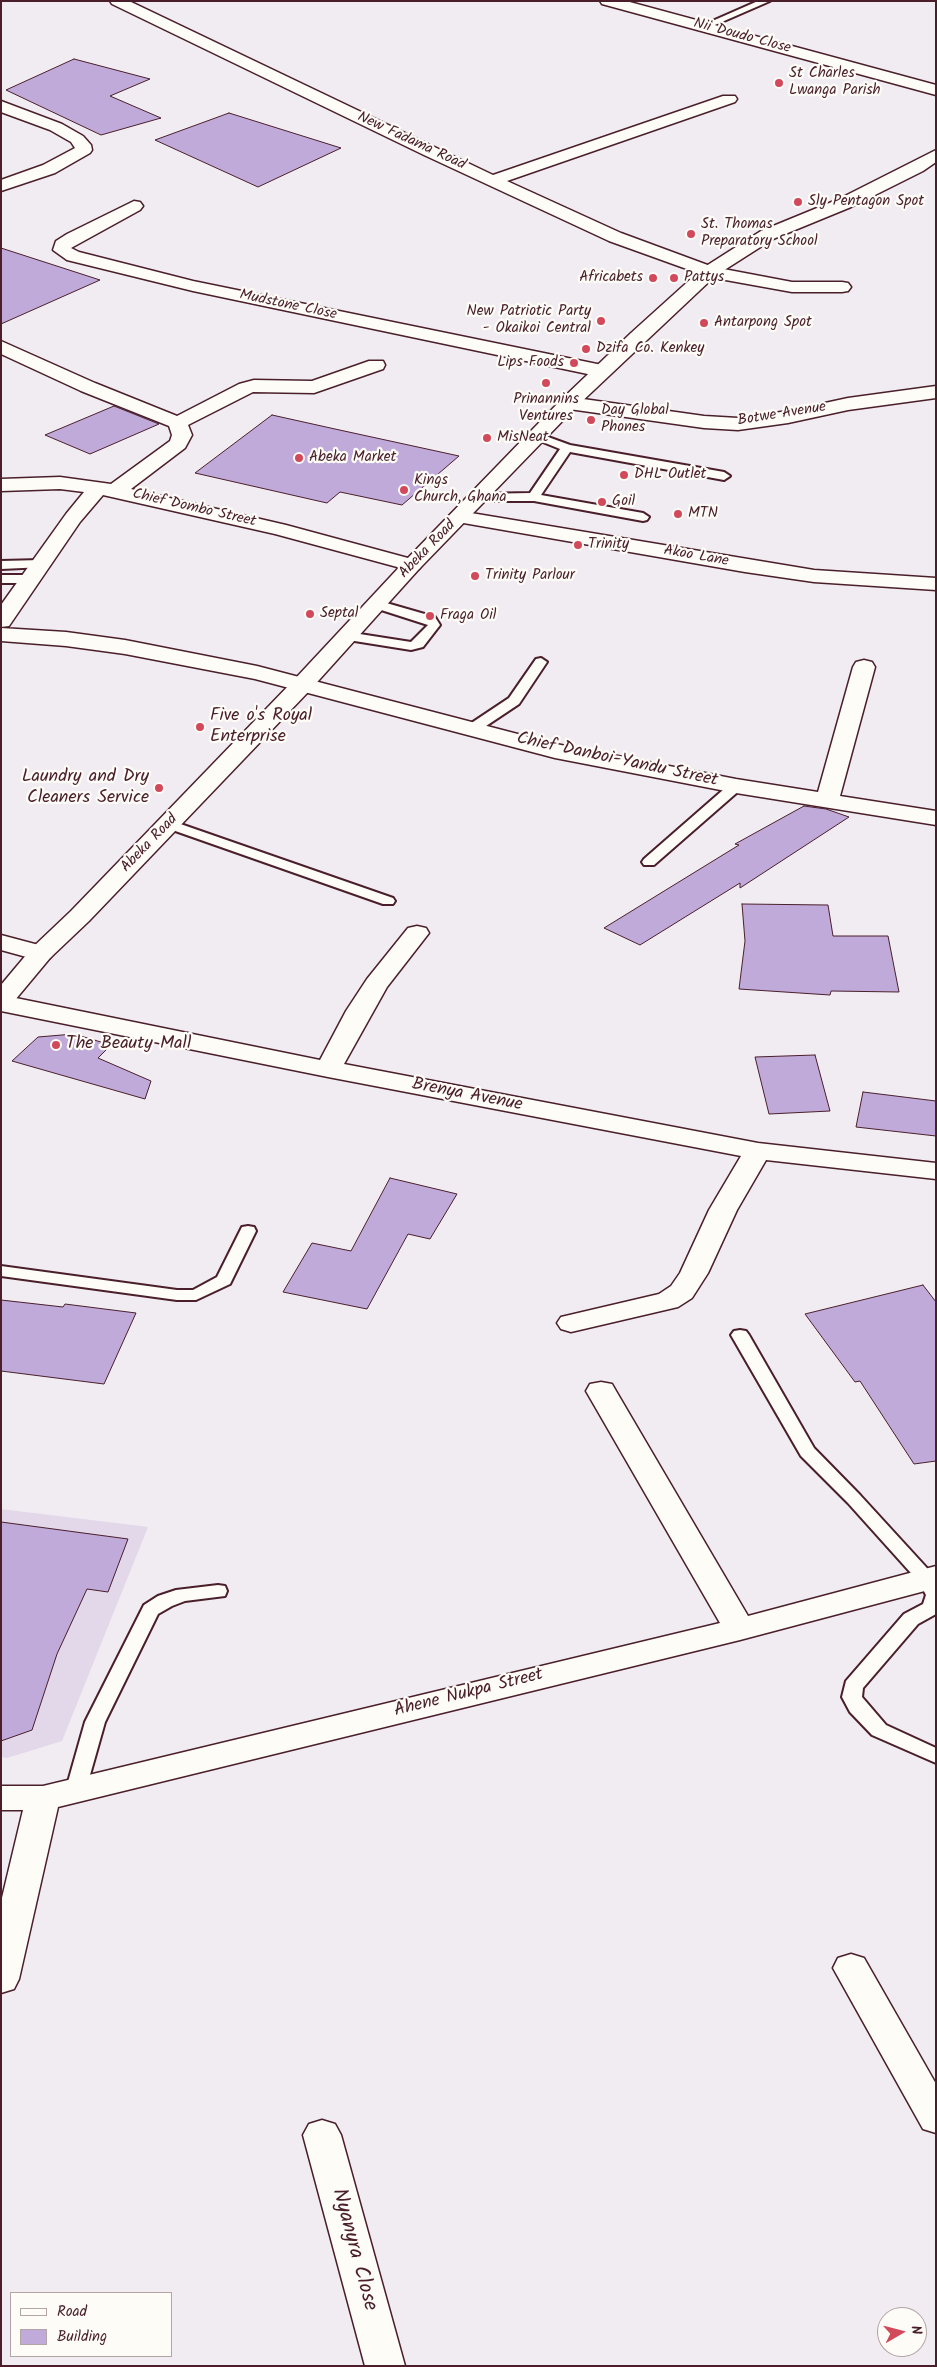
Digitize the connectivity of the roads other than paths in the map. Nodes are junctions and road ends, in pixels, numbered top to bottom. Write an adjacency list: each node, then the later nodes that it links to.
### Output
1 (117, 1): 9 (street, New Fadama Road)
2 (607, 1): 4 (street, Nii Doudo Close)
3 (766, 1): 4 (lane)
4 (704, 26): 5 (street, Nii Doudo Close)
5 (936, 90)
6 (729, 99): 9 (street)
7 (1, 106): 10 (street)
8 (936, 155): 12 (street, Abeka Road)
9 (492, 181): 12 (street, New Fadama Road)
10 (1, 186)
11 (134, 206): 16 (street, Mudstone Close)
12 (710, 272): 13 (street, New Fadama Road); 16 (street, Abeka Road)
13 (842, 287)
14 (1, 347): 19 (street)
15 (376, 365): 19 (street)
16 (602, 371): 18 (street, Abeka Road)
17 (936, 392): 18 (street, Botwe Avenue)
18 (569, 403): 20 (street, Abeka Road)
19 (178, 422): 24 (street, Chief Dombo Street)
20 (537, 436): 21 (lane); 26 (street, Abeka Road)
21 (567, 448): 22 (lane); 25 (lane)
22 (724, 476)
23 (1, 485): 24 (street)
24 (106, 490): 30 (street, Chief Dombo Street); 31 (street)
25 (534, 497): 26 (lane); 28 (lane)
26 (477, 498): 27 (street, Abeka Road)
27 (459, 517): 30 (street, Abeka Road); 33 (street, Akoo Lane)
28 (643, 517)
29 (1, 565): 31 (lane)
30 (412, 565): 34 (street, Abeka Road)
31 (35, 571): 32 (lane); 35 (street)
32 (1, 579)
33 (936, 584)
34 (376, 604): 36 (street, Abeka Road); 36 (lane)
35 (4, 634): 39 (street, Chief Danboi-Yandu Street)
36 (347, 636): 39 (street, Abeka Road)
37 (541, 662): 40 (lane)
38 (864, 667): 42 (street)
39 (302, 685): 40 (street, Chief Danboi-Yandu Street); 44 (street, Abeka Road)
40 (472, 729): 41 (street, Chief Danboi-Yandu Street)
41 (736, 786): 42 (street, Chief Danboi-Yandu Street); 45 (lane)
42 (827, 800): 43 (street, Chief Danboi-Yandu Street)
43 (936, 818)
44 (169, 824): 46 (lane); 49 (street, Abeka Road)
45 (649, 862)
46 (388, 901)
47 (417, 933): 51 (street)
48 (1, 942): 49 (street)
49 (41, 953): 50 (street, Abeka Road)
50 (1, 1002): 51 (street, Brenya Avenue)
51 (328, 1069): 52 (street, Brenya Avenue)
52 (758, 1151): 53 (street, Brenya Avenue); 56 (street)
53 (936, 1171)
54 (248, 1231): 55 (lane)
55 (1, 1272)
56 (571, 1323)
57 (740, 1335): 59 (lane)
58 (601, 1391): 61 (street)
59 (932, 1578): 61 (street, Ahene Nukpa Street); 62 (lane)
60 (218, 1591): 63 (lane)
61 (740, 1628): 63 (street, Ahene Nukpa Street)
62 (936, 1756)
63 (76, 1789): 65 (street, Ahene Nukpa Street)
64 (1, 1798): 65 (street, Ahene Nukpa Street)
65 (44, 1798): 67 (street)
66 (851, 1968): 68 (street)
67 (1, 1979)
68 (936, 2118)
69 (322, 2135): 70 (street, Nyanyra Close)
70 (385, 2366)

